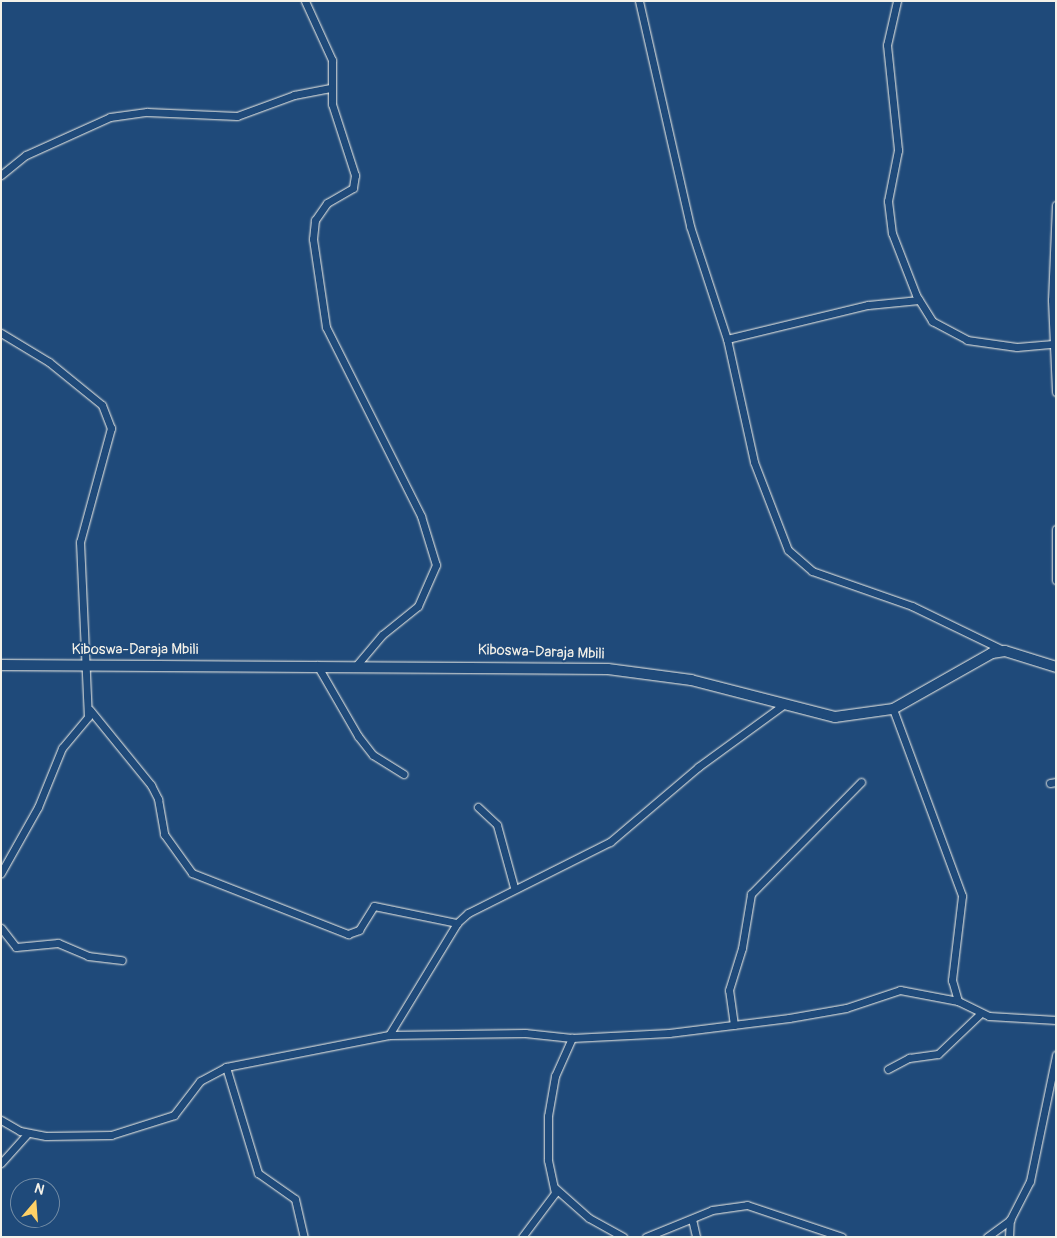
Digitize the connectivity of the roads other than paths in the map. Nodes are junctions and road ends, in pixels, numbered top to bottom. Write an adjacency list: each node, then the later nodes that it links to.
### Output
1 (305, 1): 4 (street)
2 (639, 1): 9 (street)
3 (897, 1): 7 (street)
4 (330, 88): 5 (street); 16 (street)
5 (1, 175)
6 (1056, 205): 10 (street)
7 (919, 300): 9 (street); 10 (street)
8 (1, 333): 18 (street)
9 (727, 340): 14 (street)
10 (1053, 344): 11 (street)
11 (1056, 392)
12 (1056, 529): 13 (street)
13 (1056, 580)
14 (1005, 651): 19 (main road); 22 (main road, Kiboswa-Daraja Mbili)
15 (316, 664): 16 (main road, Kiboswa-Daraja Mbili); 18 (main road, Kiboswa-Daraja Mbili); 23 (street)
16 (358, 664): 20 (main road, Kiboswa-Daraja Mbili)
17 (1, 665): 18 (main road, Kiboswa-Daraja Mbili)
18 (86, 665): 21 (street)
19 (1056, 667)
20 (783, 704): 22 (main road, Kiboswa-Daraja Mbili); 27 (street)
21 (90, 710): 26 (street); 28 (street)
22 (893, 710): 31 (street)
23 (404, 774)
24 (862, 782): 34 (street)
25 (478, 807): 27 (street)
26 (1, 873)
27 (514, 887): 28 (street)
28 (457, 923): 35 (street)
29 (1, 928): 30 (street)
30 (122, 960)
31 (958, 1001): 32 (street); 34 (street)
32 (981, 1014): 33 (street); 39 (street)
33 (1056, 1020)
34 (734, 1024): 36 (street)
35 (389, 1035): 36 (street); 38 (street)
36 (572, 1038): 43 (street)
37 (1056, 1055): 45 (street)
38 (226, 1067): 41 (street); 46 (street)
39 (888, 1069)
40 (1, 1120): 41 (street)
41 (28, 1133): 42 (street)
42 (1, 1163)
43 (555, 1188): 47 (street); 48 (street)
44 (692, 1219): 49 (street); 50 (street); 51 (street)
45 (1010, 1220): 52 (street); 53 (street)
46 (304, 1237)
47 (522, 1237)
48 (623, 1237)
49 (646, 1237)
50 (696, 1237)
51 (842, 1237)
52 (988, 1237)
53 (1009, 1237)

